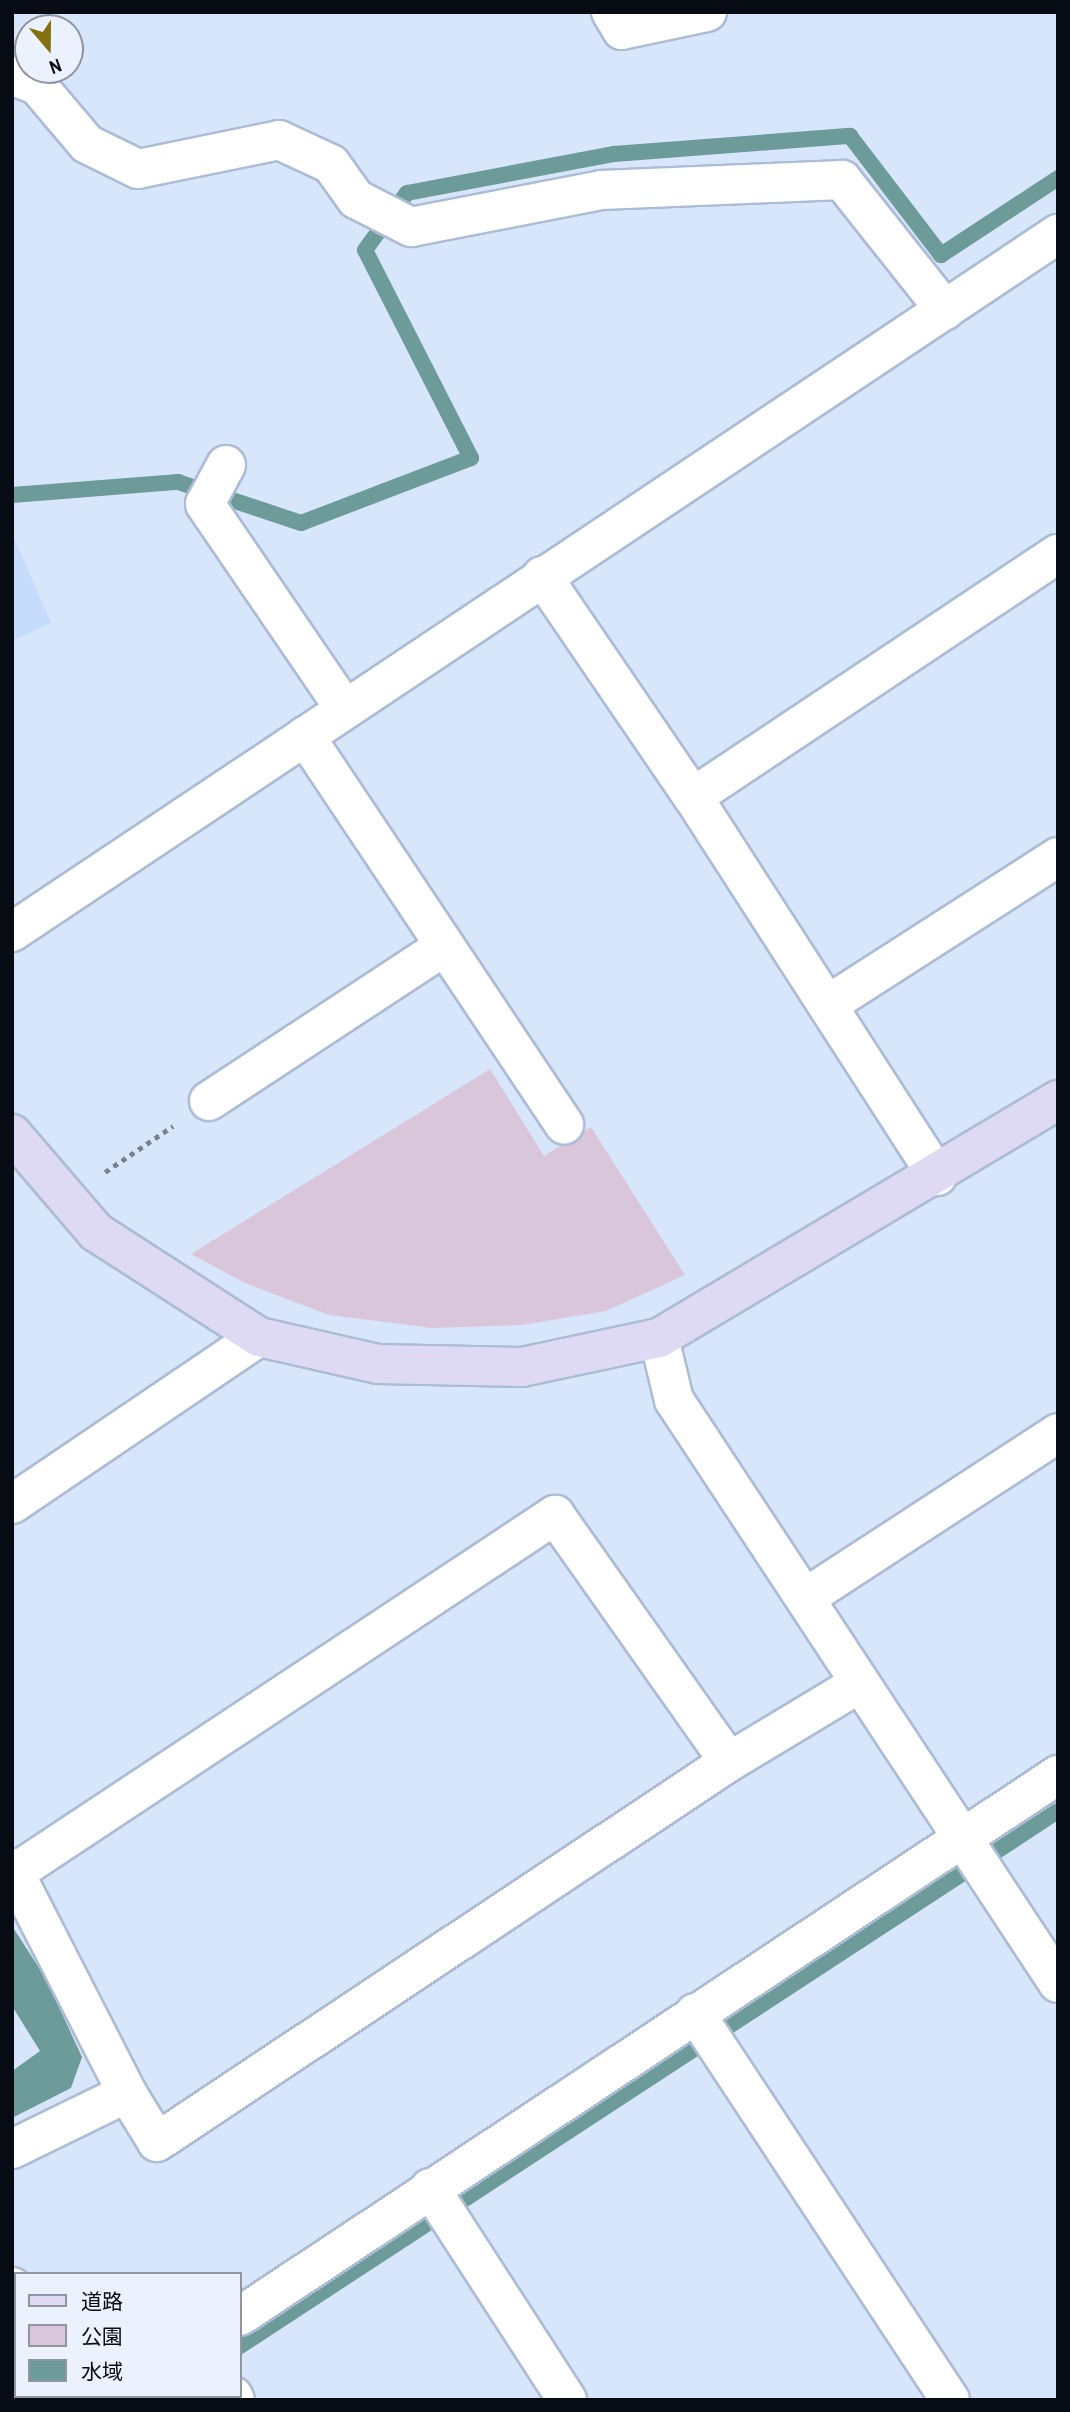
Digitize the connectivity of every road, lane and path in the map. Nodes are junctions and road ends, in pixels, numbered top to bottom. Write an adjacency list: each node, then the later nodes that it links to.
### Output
1 (611, 12): 2 (street)
2 (707, 12)
3 (12, 76): 5 (street)
4 (1058, 234): 5 (street)
5 (944, 310): 8 (street)
6 (226, 465): 9 (street)
7 (1058, 554): 11 (street)
8 (542, 576): 9 (street); 11 (street)
9 (345, 709): 10 (street)
10 (305, 736): 13 (street); 14 (street)
11 (693, 797): 15 (street)
12 (1058, 857): 15 (street)
13 (12, 932)
14 (445, 946): 17 (street); 18 (street)
15 (829, 1004): 20 (street)
16 (1058, 1100): 20 (street)
17 (209, 1101): 21 (path)
18 (564, 1124)
19 (12, 1134): 22 (street)
20 (937, 1176): 23 (street)
21 (98, 1177)
22 (259, 1337): 23 (street); 25 (street)
23 (659, 1338): 26 (street)
24 (1058, 1433): 26 (street)
25 (12, 1504)
26 (805, 1598): 27 (street)
27 (860, 1683): 28 (street); 30 (street)
28 (729, 1762): 31 (street); 34 (street)
29 (1058, 1775): 30 (street)
30 (972, 1853): 32 (street); 33 (street)
31 (14, 1870): 34 (street)
32 (1058, 1983)
33 (706, 2030): 36 (street); 39 (street)
34 (127, 2094): 35 (street)
35 (12, 2149)
36 (441, 2205): 37 (street); 38 (street)
37 (242, 2315)
38 (567, 2400)
39 (950, 2400)

